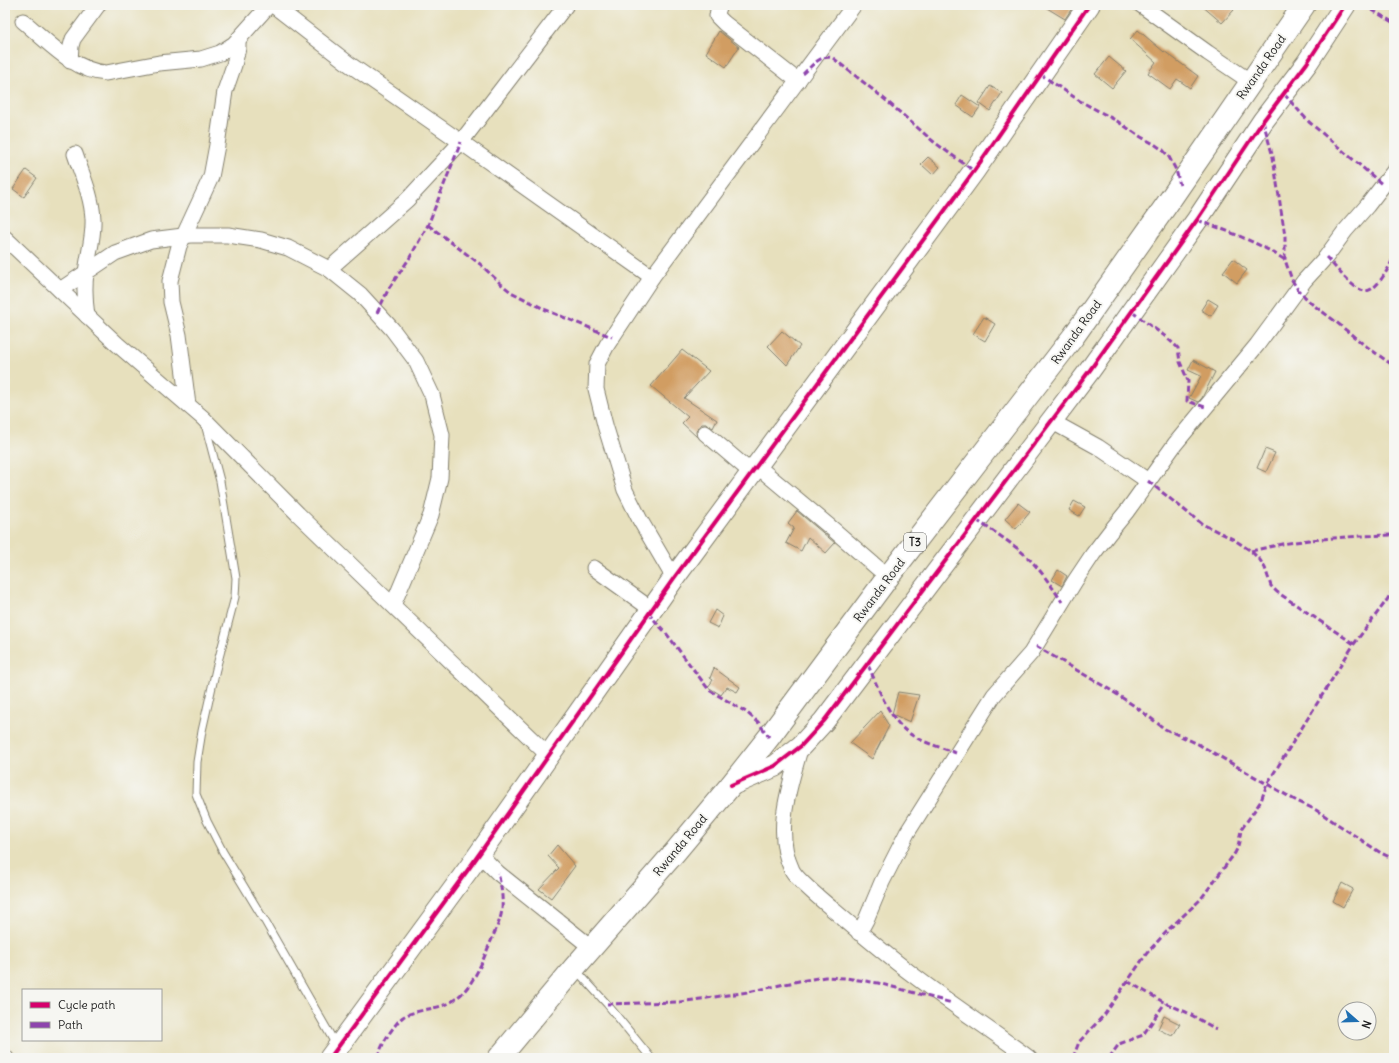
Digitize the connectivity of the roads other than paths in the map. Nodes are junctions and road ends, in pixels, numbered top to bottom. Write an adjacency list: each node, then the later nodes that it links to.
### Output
1 (98, 5): 13 (street)
2 (269, 5): 12 (street)
3 (273, 5): 16 (street)
4 (566, 5): 16 (street)
5 (720, 5): 14 (street)
6 (854, 5): 14 (street)
7 (1089, 5): 30 (street)
8 (1141, 5): 15 (street)
9 (1304, 5): 15 (highway, Rwanda Road / T3)
10 (1345, 5): 28 (street)
11 (23, 21): 13 (street)
12 (238, 40): 13 (street); 19 (street)
13 (70, 61)
14 (798, 81): 23 (street)
15 (1251, 82): 33 (highway, Rwanda Road / T3)
16 (461, 142): 21 (street); 23 (street)
17 (75, 154): 22 (street)
18 (1394, 171): 31 (street)
19 (184, 236): 21 (street); 22 (street); 26 (street)
20 (5, 238): 24 (street)
21 (329, 269): 35 (street)
22 (86, 272): 24 (street); 25 (street)
23 (652, 277): 34 (street)
24 (60, 290): 25 (street)
25 (87, 316): 26 (street)
26 (188, 405): 27 (street)
27 (203, 418): 35 (street); 44 (lane)
28 (1051, 422): 31 (street); 37 (street)
29 (705, 433): 30 (street)
30 (754, 470): 33 (street); 34 (street)
31 (1148, 481): 41 (street)
32 (594, 568): 36 (street)
33 (888, 577): 39 (highway, Rwanda Road / T3)
34 (674, 578): 36 (street)
35 (393, 605): 38 (street)
36 (651, 609): 38 (street)
37 (801, 746): 39 (street); 41 (street)
38 (548, 755): 40 (street)
39 (731, 785): 42 (highway, Rwanda Road / T3)
40 (479, 854): 42 (street); 44 (street)
41 (859, 933): 47 (street)
42 (592, 948): 43 (highway, Rwanda Road / T3)
43 (574, 968): 45 (highway, Rwanda Road / T3); 46 (lane)
44 (334, 1053)
45 (499, 1058)
46 (651, 1058)
47 (1029, 1058)

